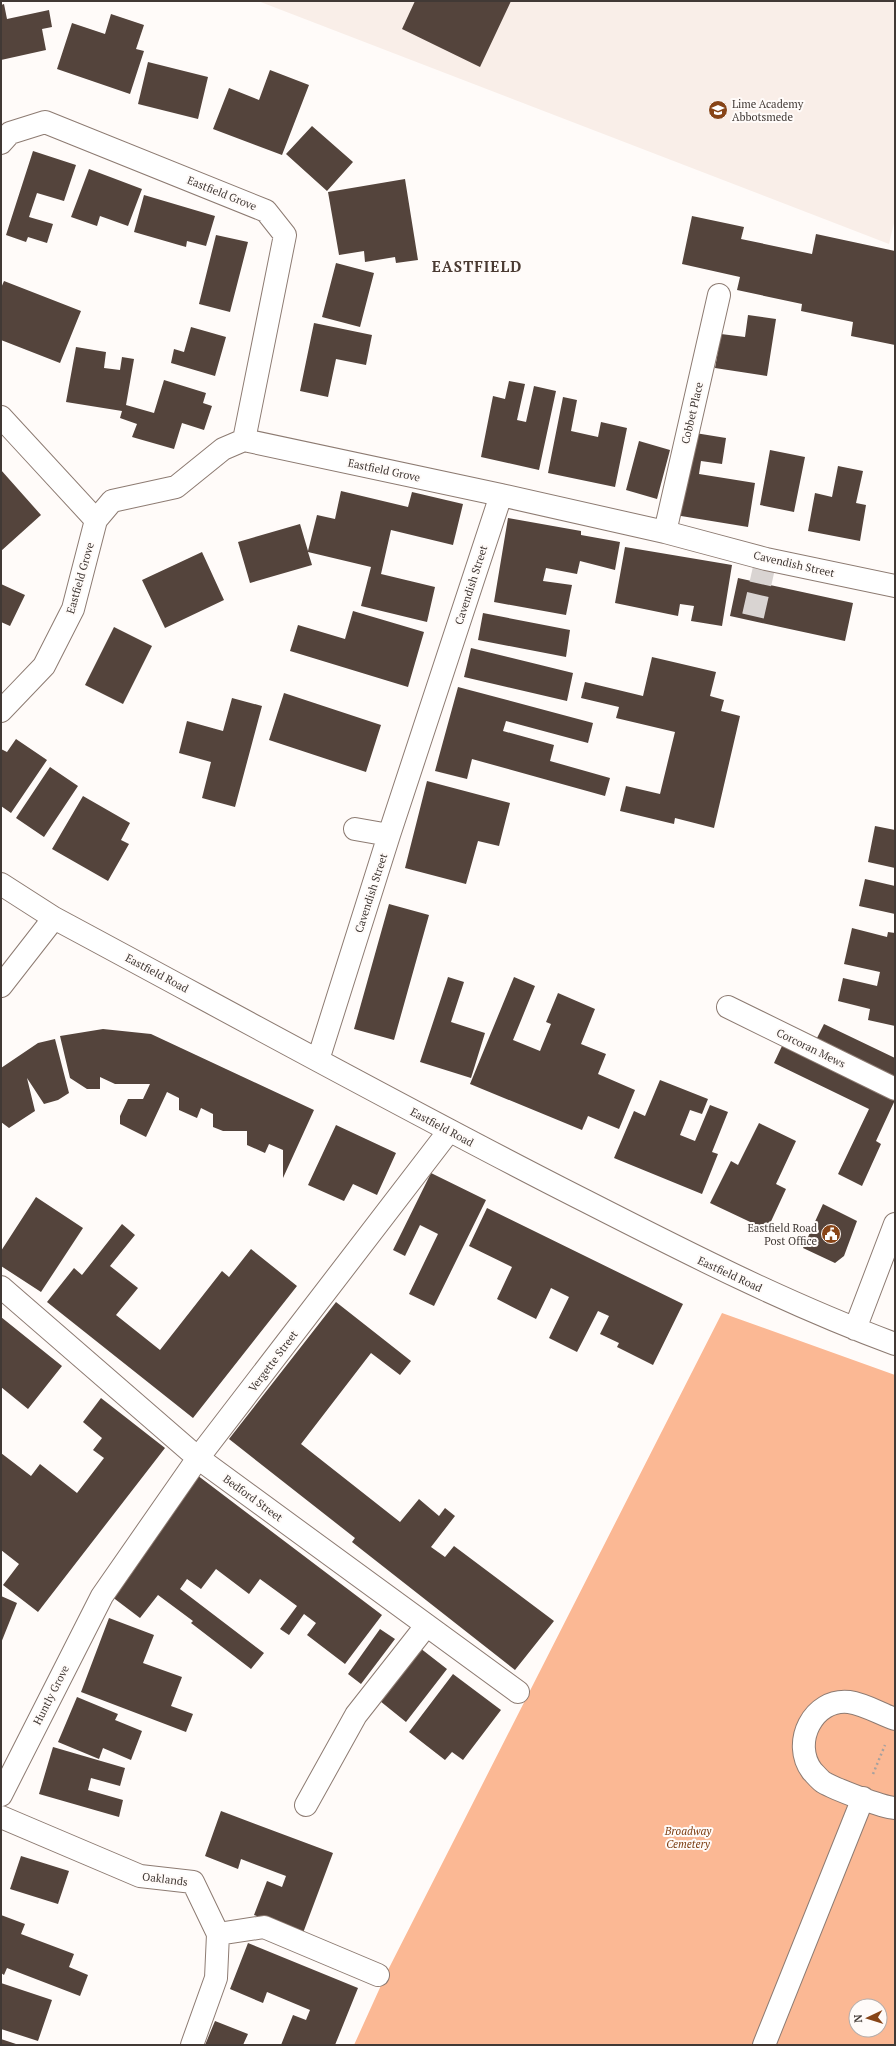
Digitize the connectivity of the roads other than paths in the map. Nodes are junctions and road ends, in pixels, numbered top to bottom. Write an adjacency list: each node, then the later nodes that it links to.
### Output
1 (1, 143): 4 (street, Eastfield Grove)
2 (719, 295): 7 (street, Cobbet Place)
3 (1, 417): 6 (street)
4 (244, 440): 5 (street, Eastfield Grove); 6 (street, Eastfield Grove)
5 (501, 494): 7 (street, Cavendish Street); 11 (street, Cavendish Street)
6 (96, 520): 9 (street, Eastfield Grove)
7 (665, 532): 8 (street, Cavendish Street)
8 (895, 586)
9 (1, 710)
10 (355, 828): 11 (street)
11 (389, 835): 16 (street, Cavendish Street)
12 (1, 884): 13 (street, Eastfield Road)
13 (54, 918): 14 (street); 16 (street, Eastfield Road)
14 (1, 986)
15 (728, 1007): 17 (street, Corcoran Mews)
16 (318, 1060): 18 (street, Eastfield Road)
17 (895, 1089)
18 (449, 1131): 21 (street, Eastfield Road); 23 (street, Vergette Street)
19 (895, 1224): 21 (street)
20 (1, 1287): 23 (street, Bedford Street)
21 (855, 1329): 22 (street, Eastfield Road)
22 (895, 1344)
23 (198, 1458): 24 (street, Vergette Street); 25 (street, Bedford Street)
24 (102, 1596): 28 (street, Huntly Grove)
25 (426, 1626): 26 (street, Bedford Street); 30 (street)
26 (518, 1692)
27 (895, 1719): 29 (street)
28 (1, 1796)
29 (863, 1798): 31 (street); 36 (street)
30 (306, 1805)
31 (895, 1808)
32 (1, 1817): 33 (street, Oaklands)
33 (218, 1934): 34 (street); 35 (street, Oaklands)
34 (378, 1974)
35 (192, 2045)
36 (764, 2045)

